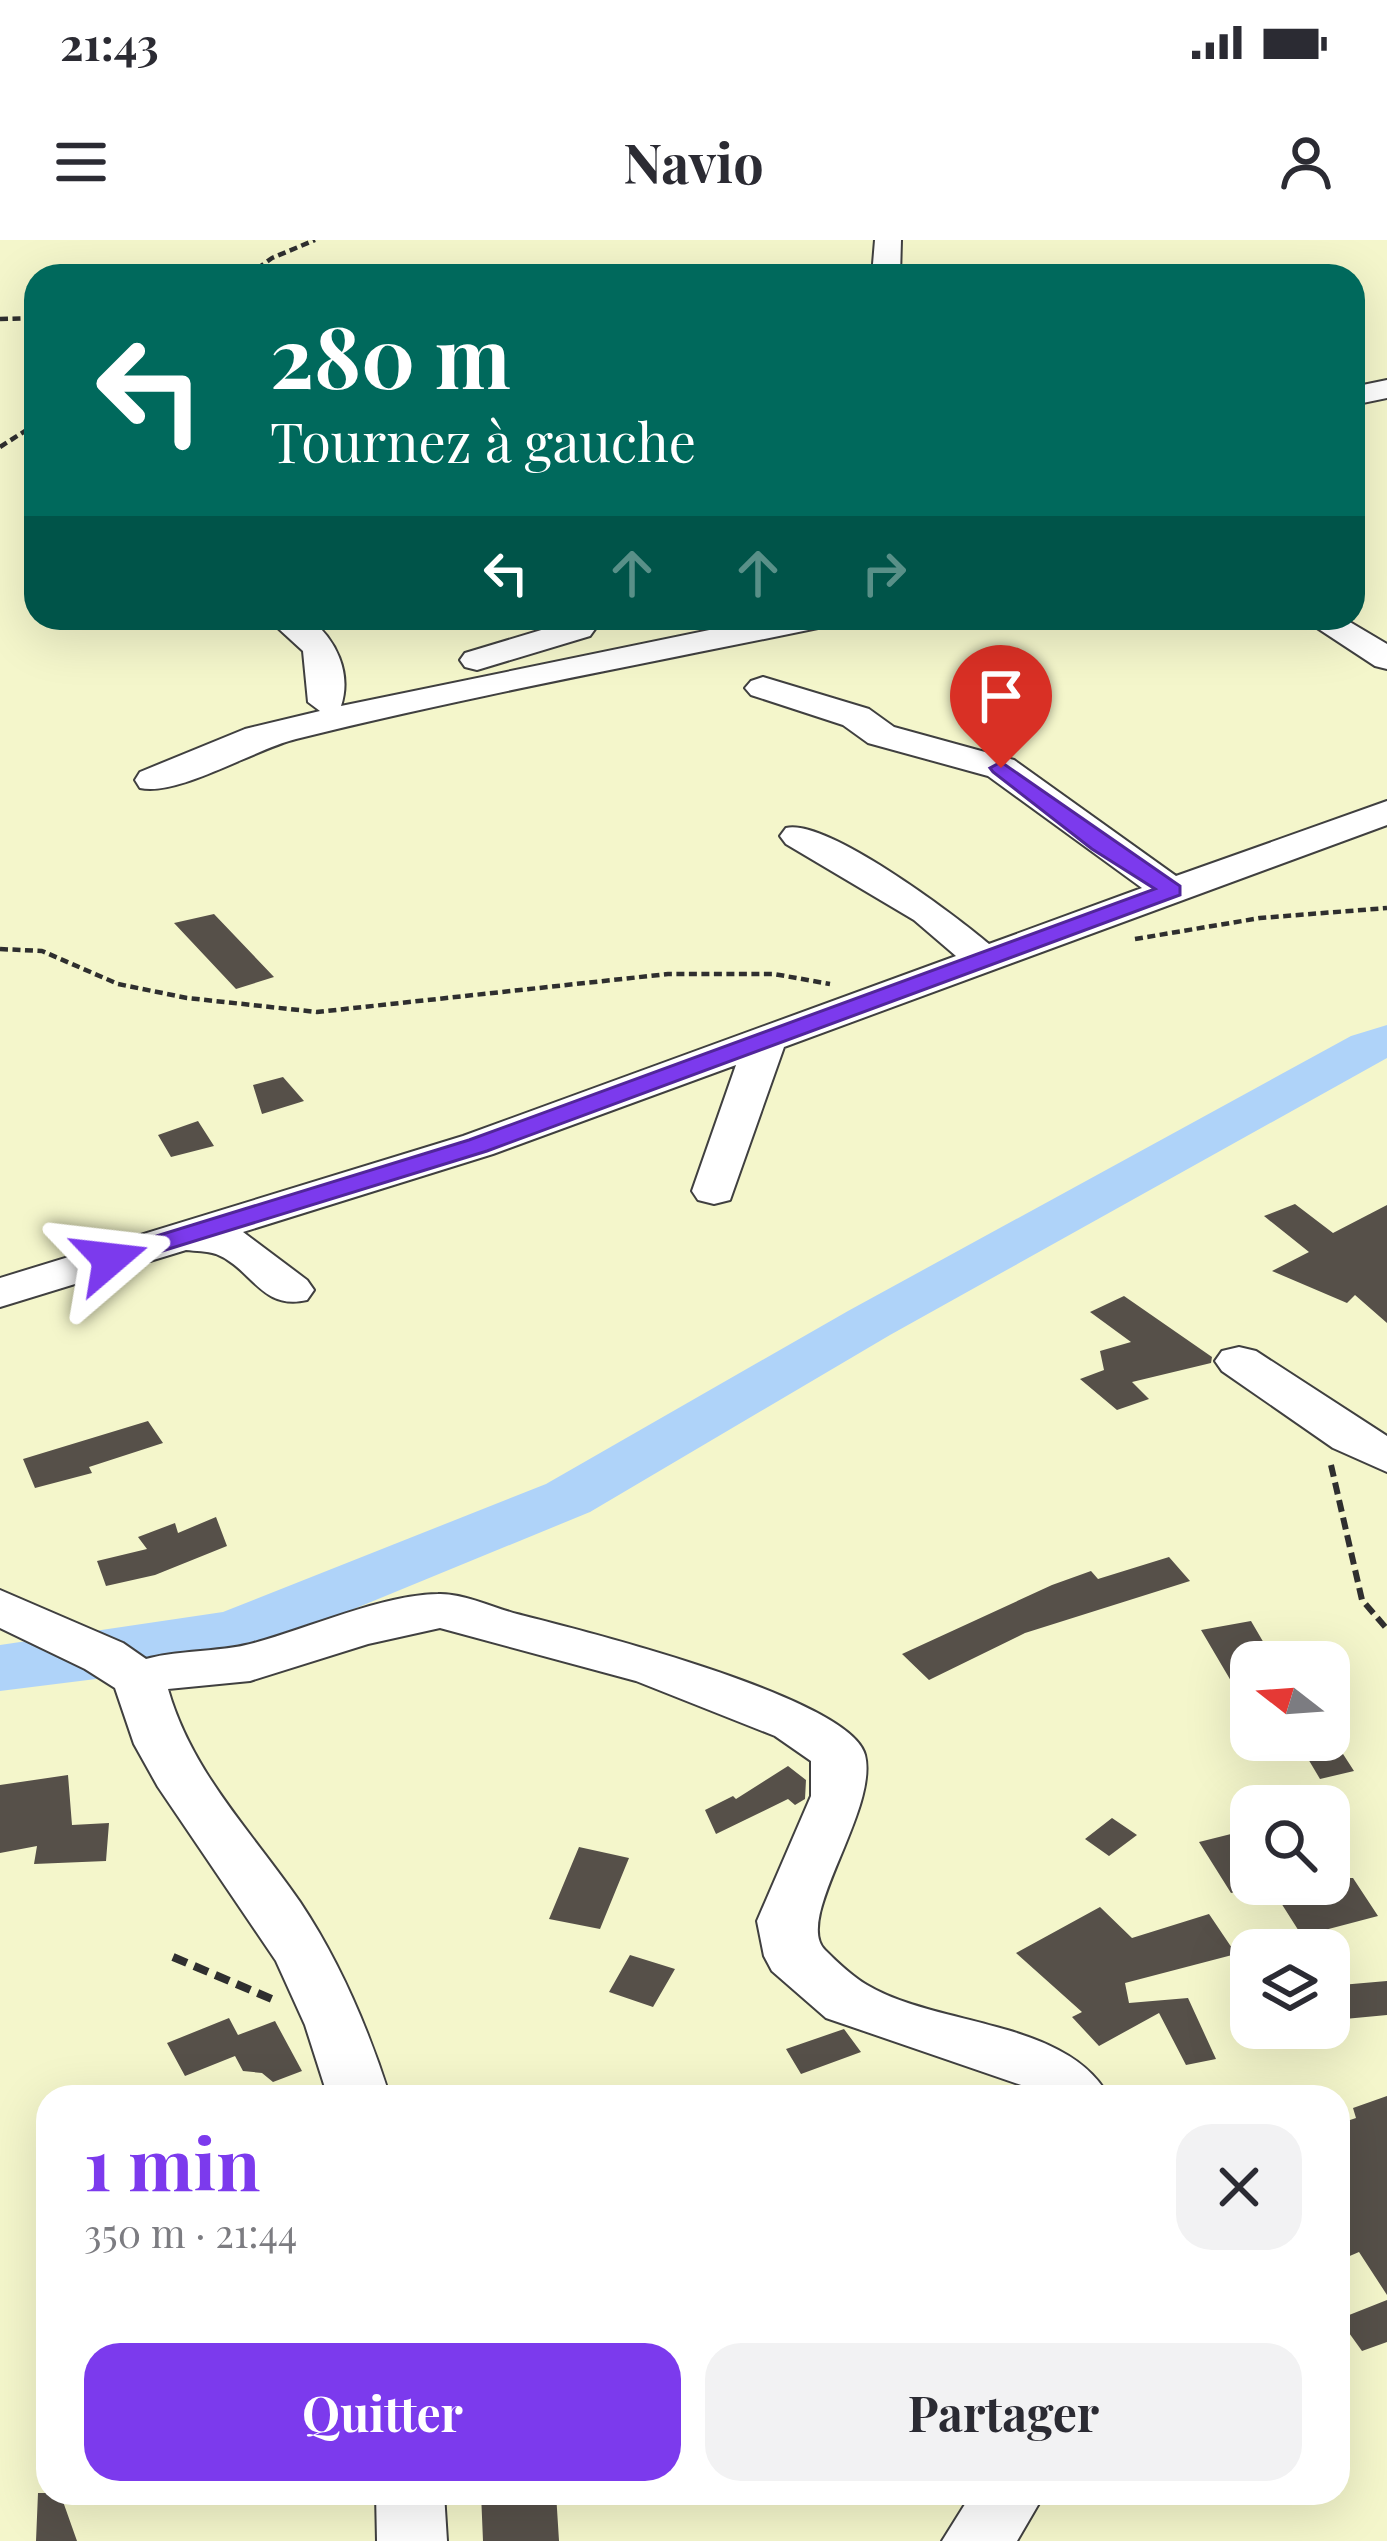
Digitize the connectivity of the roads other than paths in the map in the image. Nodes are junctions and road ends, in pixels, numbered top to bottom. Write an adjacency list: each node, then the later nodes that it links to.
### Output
1 (306, 630): 7 (street)
2 (575, 630): 7 (street)
3 (759, 630): 8 (street)
4 (1339, 630): 5 (street)
5 (1387, 659)
6 (763, 688): 12 (street)
7 (326, 702): 8 (street)
8 (258, 737): 9 (street)
9 (153, 780)
10 (1387, 812): 12 (street)
11 (799, 836): 13 (street)
12 (1172, 891): 13 (street)
13 (984, 960): 14 (street)
14 (766, 1040): 15 (street); 16 (street)
15 (714, 1191)
16 (184, 1236): 17 (street); 18 (street)
17 (291, 1291)
18 (0, 1293)
19 (1239, 1361): 20 (street)
20 (1387, 1456)
21 (0, 1606): 22 (street)
22 (139, 1678): 23 (street); 24 (street)
23 (356, 2085)
24 (1065, 2085)
25 (410, 2505): 27 (street)
26 (1002, 2505): 28 (street)
27 (412, 2541)
28 (977, 2541)

